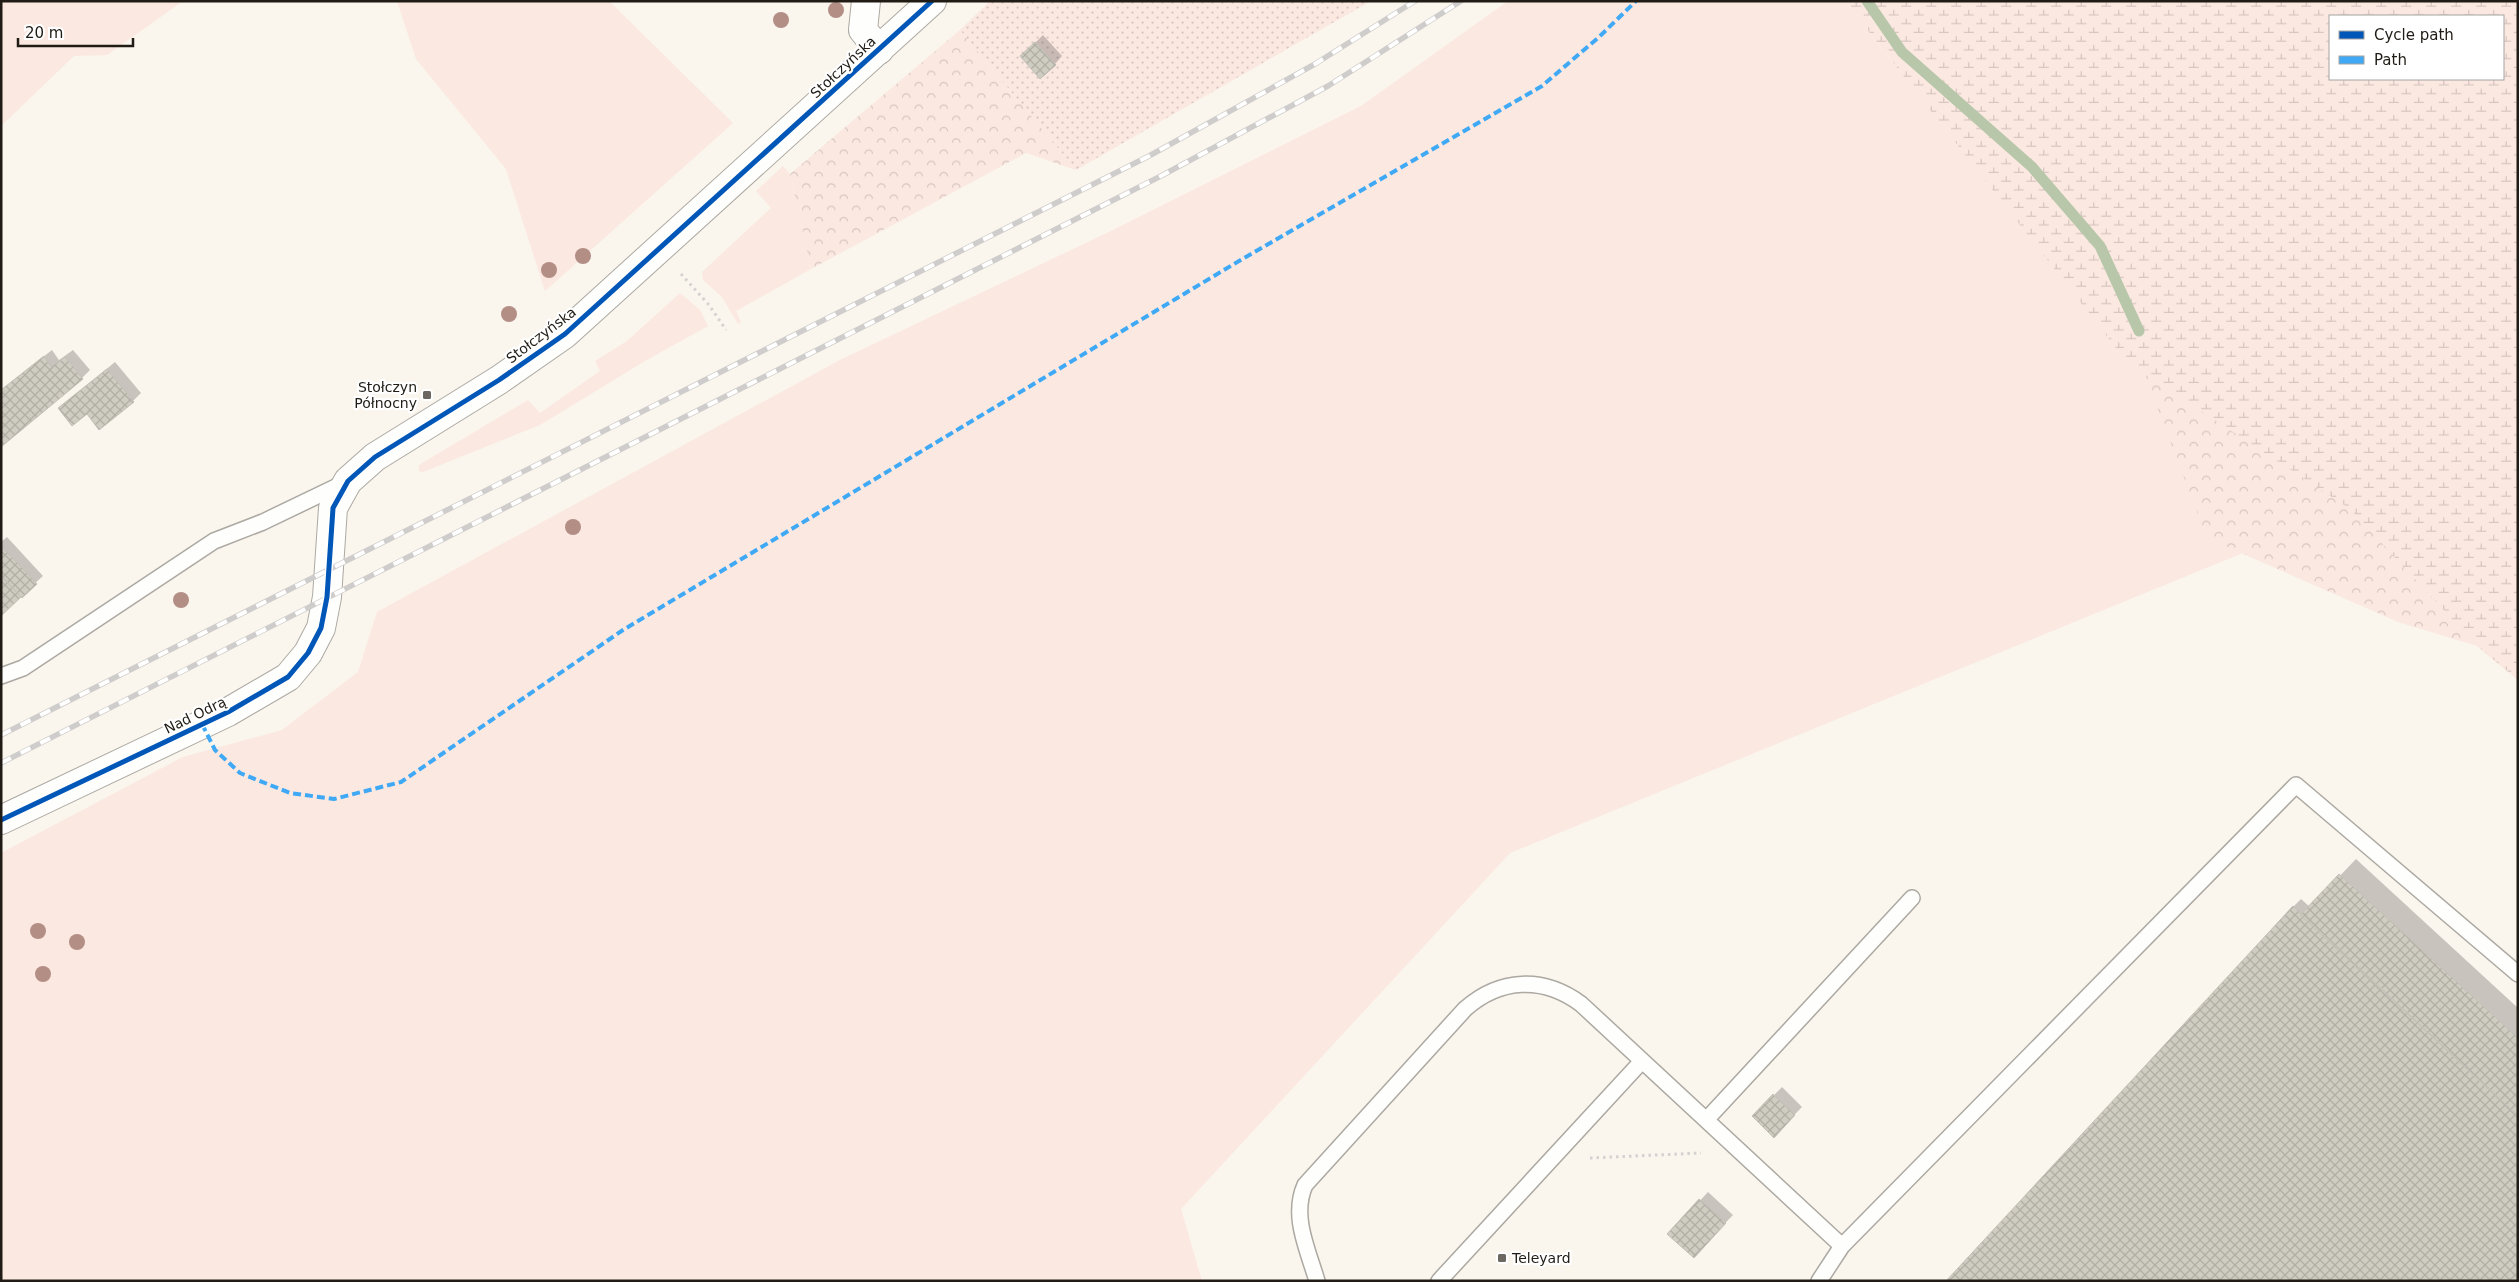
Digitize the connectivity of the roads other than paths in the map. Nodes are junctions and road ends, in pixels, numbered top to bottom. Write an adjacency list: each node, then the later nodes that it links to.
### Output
1 (866, 1): 3 (street)
2 (932, 1): 3 (street, Stołczyńska)
3 (879, 50): 4 (street, Stołczyńska)
4 (348, 481): 5 (street, Stołczyńska); 6 (lane)
5 (329, 569): 7 (street, Nad Odrą)
6 (1, 676)
7 (1, 820)
8 (1912, 898): 11 (lane)
9 (2518, 974): 12 (lane)
10 (1642, 1061): 11 (lane); 13 (lane); 14 (lane)
11 (1707, 1119): 12 (lane)
12 (1842, 1246): 15 (lane)
13 (1317, 1281)
14 (1439, 1281)
15 (1819, 1281)

